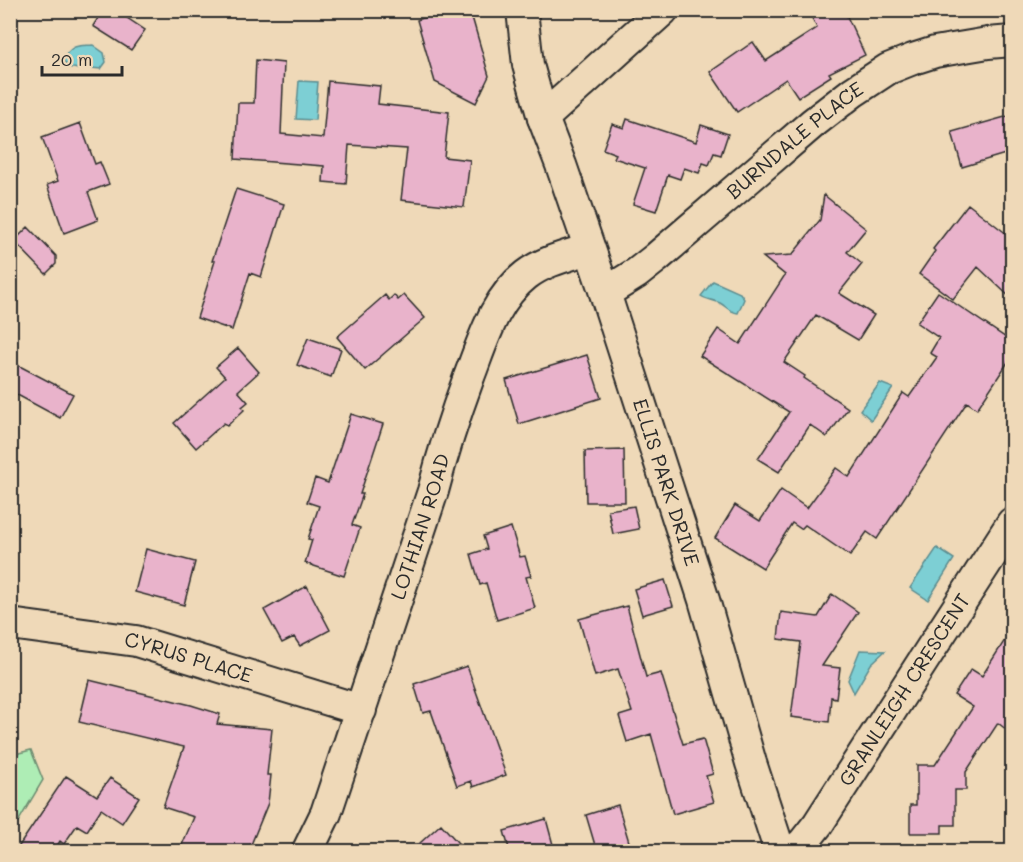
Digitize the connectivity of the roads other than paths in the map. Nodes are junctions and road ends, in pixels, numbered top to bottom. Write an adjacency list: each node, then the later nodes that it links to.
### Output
1 (522, 10): 4 (street, ELLIS PARK DRIVE)
2 (663, 10): 4 (street)
3 (1012, 41): 6 (street, BURNDALE PLACE)
4 (543, 118): 5 (street, ELLIS PARK DRIVE)
5 (589, 249): 6 (street, ELLIS PARK DRIVE); 9 (street, LOTHIAN ROAD)
6 (605, 293): 11 (street, ELLIS PARK DRIVE)
7 (1012, 523): 12 (street, GRANLEIGH CRESCENT)
8 (10, 624): 9 (street, CYRUS PLACE)
9 (361, 710): 10 (street, LOTHIAN ROAD)
10 (307, 852)
11 (780, 852)
12 (792, 852)

